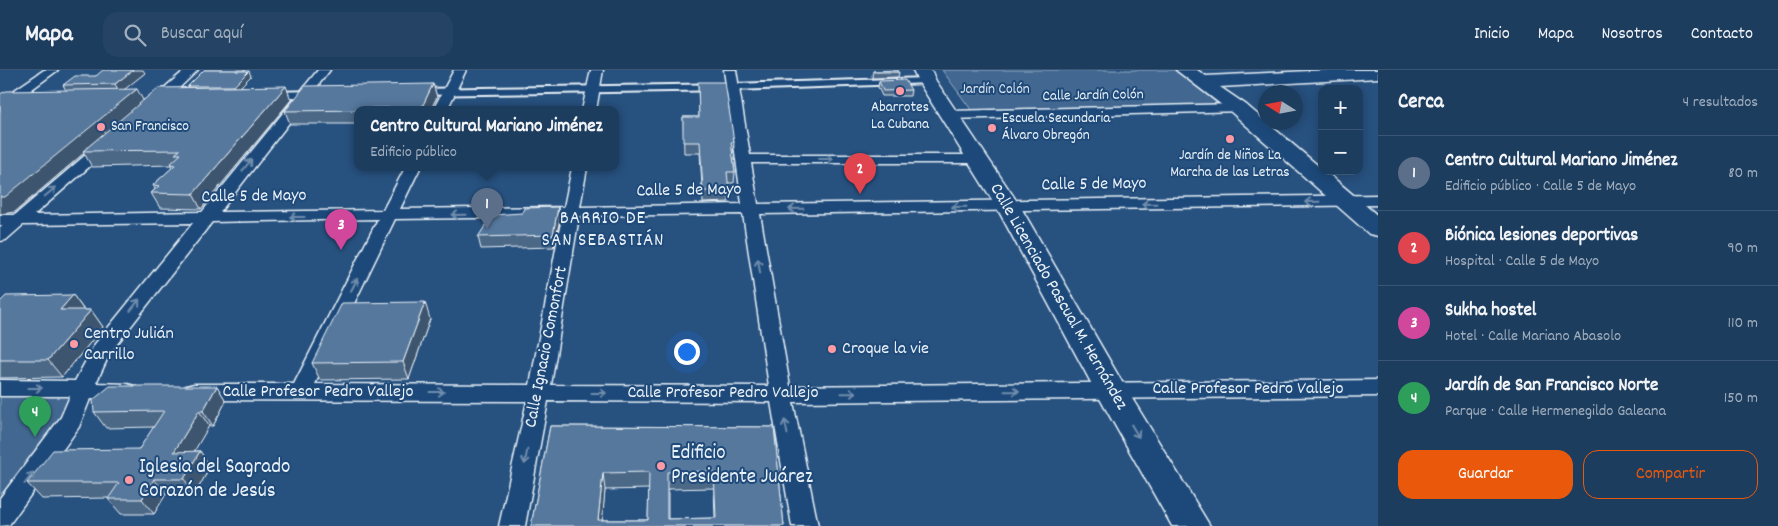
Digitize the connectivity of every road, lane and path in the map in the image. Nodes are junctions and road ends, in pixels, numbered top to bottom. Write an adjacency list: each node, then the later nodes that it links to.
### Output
1 (52, 70): 22 (street)
2 (192, 70): 20 (street)
3 (324, 70): 15 (street)
4 (460, 70): 14 (street)
5 (597, 70): 12 (street)
6 (1185, 70): 11 (main road)
7 (1378, 72): 8 (main road)
8 (1278, 74): 11 (main road)
9 (924, 76): 10 (street); 26 (main road, Calle Licenciado Pascual M. Hernández)
10 (731, 79): 12 (street); 29 (street)
11 (1201, 82): 25 (main road)
12 (593, 89): 14 (street); 24 (street)
13 (401, 92): 14 (street)
14 (449, 92): 23 (street)
15 (304, 94): 16 (street); 17 (street); 39 (street, one-way to 15)
16 (333, 94)
17 (257, 95)
18 (181, 96): 20 (street)
19 (143, 97): 20 (street)
20 (162, 97): 27 (street)
21 (28, 99): 22 (street)
22 (3, 102)
23 (442, 106)
24 (590, 106)
25 (1238, 108): 26 (street, Calle Jardín Colón); 34 (main road)
26 (949, 115): 30 (main road, Calle Licenciado Pascual M. Hernández)
27 (139, 116)
28 (117, 135): 40 (street, one-way to 28)
29 (742, 159): 30 (street, one-way to 30); 36 (street)
30 (977, 159): 35 (main road, Calle Licenciado Pascual M. Hernández)
31 (411, 171): 38 (street)
32 (578, 171): 37 (street, Calle Ignacio Comonfort)
33 (1378, 200): 34 (street, Calle 5 de Mayo)
34 (1347, 201): 35 (street, Calle 5 de Mayo, one-way to 35); 42 (main road)
35 (1008, 206): 36 (street, Calle 5 de Mayo, one-way to 36); 47 (main road, Calle Licenciado Pascual M. Hernández)
36 (749, 209): 37 (street, Calle 5 de Mayo); 52 (street, one-way to 36)
37 (571, 213): 38 (street, Calle 5 de Mayo, one-way to 38); 51 (street, Calle Ignacio Comonfort)
38 (389, 216): 39 (street, Calle 5 de Mayo, one-way to 39); 48 (street, one-way to 38)
39 (205, 217): 40 (street, Calle 5 de Mayo); 46 (street, one-way to 39)
40 (18, 219): 41 (street, Calle 5 de Mayo); 43 (street)
41 (0, 220)
42 (1378, 229)
43 (0, 236)
44 (0, 388): 46 (street, one-way to 46)
45 (1378, 388): 47 (street, Calle Profesor Pedro Vallejo)
46 (76, 390): 49 (street); 53 (street, one-way to 46)
47 (1110, 390): 52 (street, Calle Profesor Pedro Vallejo, one-way to 47); 56 (main road, Calle Licenciado Pascual M. Hernández, one-way to 56)
48 (301, 391): 50 (street, Calle Profesor Pedro Vallejo); 51 (street, Calle Profesor Pedro Vallejo, one-way to 51)
49 (148, 392)
50 (176, 392)
51 (538, 393): 52 (street, Calle Profesor Pedro Vallejo, one-way to 52); 54 (street, Calle Ignacio Comonfort, one-way to 54)
52 (779, 394): 55 (street, one-way to 52)
53 (0, 517)
54 (512, 526)
55 (805, 526)
56 (1192, 526)

